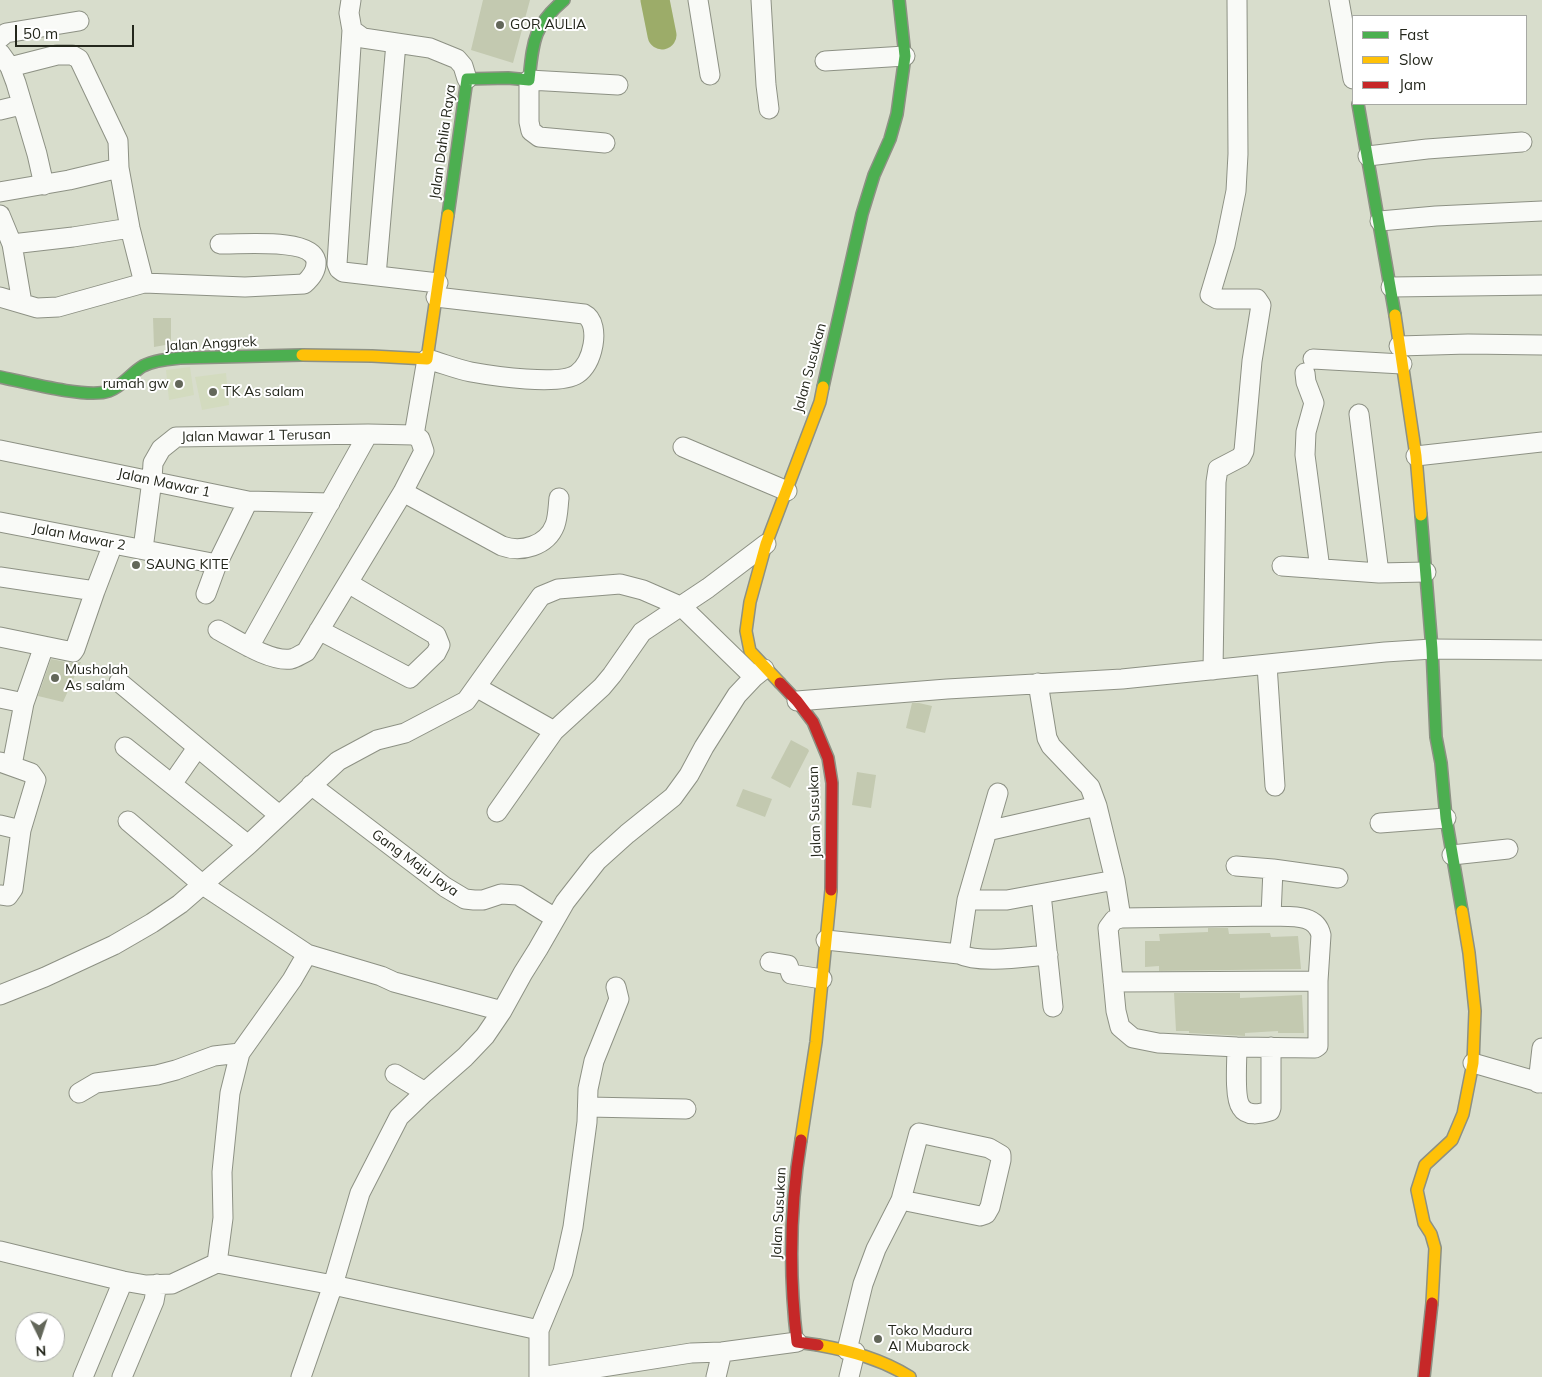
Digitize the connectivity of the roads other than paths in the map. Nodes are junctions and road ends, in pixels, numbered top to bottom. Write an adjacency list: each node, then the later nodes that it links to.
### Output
1 (351, 0): 9 (street)
2 (564, 0): 18 (street)
3 (698, 0): 16 (street)
4 (761, 0): 22 (street)
5 (899, 0): 12 (street, Jalan Susukan)
6 (1237, 0): 82 (street)
7 (1339, 0): 15 (street)
8 (79, 21): 10 (street)
9 (352, 30): 11 (street); 36 (street)
10 (0, 38)
11 (396, 43): 17 (street); 36 (street)
12 (905, 56): 14 (street); 55 (street, Jalan Susukan)
13 (5, 60): 20 (street); 27 (street)
14 (825, 61)
15 (1352, 73)
16 (710, 75)
17 (468, 80): 18 (street, Jalan Dahlia Raya); 40 (street, Jalan Dahlia Raya)
18 (529, 80): 19 (street); 25 (street)
19 (618, 85)
20 (21, 105): 23 (street); 28 (street)
21 (1358, 105): 26 (street)
22 (769, 109)
23 (0, 110)
24 (1522, 142): 26 (street)
25 (605, 143)
26 (1368, 156): 32 (street)
27 (119, 168): 28 (street); 33 (street)
28 (44, 185): 29 (street)
29 (0, 192)
30 (1542, 211): 32 (street)
31 (0, 215): 34 (street)
32 (1380, 221): 39 (street)
33 (130, 228): 34 (street); 37 (street)
34 (12, 244): 42 (street)
35 (220, 244): 37 (street)
36 (376, 276): 40 (street)
37 (144, 283): 42 (street)
38 (1542, 285): 39 (street)
39 (1392, 287): 44 (street)
40 (437, 290): 45 (street, Jalan Dahlia Raya); 45 (street)
41 (0, 297): 42 (street)
42 (22, 303)
43 (1542, 345): 44 (street)
44 (1400, 355): 53 (street); 66 (street)
45 (427, 359): 46 (street, Jalan Anggrek); 49 (street)
46 (0, 377)
47 (1359, 414): 68 (street)
48 (368, 434): 49 (street, Jalan Mawar 1 Terusan); 54 (street, Jalan Mawar 1 Terusan); 59 (street)
49 (414, 436): 56 (street)
50 (1542, 442): 53 (street)
51 (683, 447): 55 (street)
52 (0, 450): 54 (street, Jalan Mawar 1)
53 (1416, 456): 67 (street)
54 (152, 480): 58 (street, Jalan Mawar 1); 63 (street, Jalan Mawar 1 Terusan)
55 (787, 491): 62 (street, Jalan Susukan)
56 (403, 492): 57 (street); 70 (street)
57 (559, 498)
58 (248, 500): 59 (street, Jalan Mawar 1); 64 (street)
59 (330, 503): 78 (street)
60 (0, 522): 61 (street, Jalan Mawar 2)
61 (114, 544): 63 (street, Jalan Mawar 2); 71 (street)
62 (766, 544): 73 (street); 83 (street, Jalan Susukan)
63 (143, 549): 64 (street, Jalan Mawar 2)
64 (217, 564): 72 (street)
65 (1282, 566): 66 (street)
66 (1320, 569): 68 (street)
67 (1426, 572): 68 (street); 79 (street)
68 (1379, 573)
69 (0, 577): 71 (street)
70 (348, 583): 75 (street); 75 (street)
71 (95, 591): 77 (street)
72 (206, 594)
73 (682, 607): 83 (street); 86 (street); 90 (street)
74 (218, 630): 78 (street)
75 (319, 630): 78 (street)
76 (0, 637): 77 (street)
77 (44, 646): 89 (street)
78 (249, 647)
79 (1432, 649): 80 (street); 81 (street); 101 (street)
80 (1542, 650)
81 (1266, 665): 82 (street); 96 (street)
82 (1213, 670): 85 (street)
83 (760, 672): 88 (street, Jalan Susukan); 119 (street)
84 (119, 682): 92 (street)
85 (1038, 683): 88 (street); 98 (street)
86 (476, 687): 90 (street); 95 (street)
87 (0, 698): 89 (street)
88 (797, 701): 121 (street, Jalan Susukan)
89 (24, 703): 93 (street)
90 (554, 731): 99 (street)
91 (125, 746): 94 (street)
92 (197, 748): 94 (street); 100 (street)
93 (6, 763): 105 (street)
94 (172, 784): 107 (street)
95 (311, 786): 100 (street); 119 (street, Gang Maju Jaya)
96 (1275, 786)
97 (998, 793): 106 (street)
98 (1097, 806): 106 (street); 113 (street)
99 (497, 812)
100 (279, 815): 107 (street)
101 (1446, 818): 103 (street); 109 (street)
102 (128, 821): 114 (street)
103 (1380, 824)
104 (0, 825): 105 (street)
105 (21, 830): 116 (street)
106 (988, 831): 117 (street)
107 (248, 845): 114 (street)
108 (1508, 849): 109 (street)
109 (1452, 855): 137 (street)
110 (1236, 866): 111 (street)
111 (1274, 870): 112 (street); 118 (street)
112 (1338, 878)
113 (1115, 880): 115 (street); 120 (street)
114 (203, 884): 122 (street); 130 (street)
115 (1042, 894): 117 (street); 124 (street)
116 (4, 895)
117 (967, 900): 123 (street)
118 (1271, 916): 120 (street); 127 (street)
119 (555, 918): 132 (street)
120 (1121, 918): 128 (street)
121 (826, 940): 123 (street); 126 (street, Jalan Susukan)
122 (307, 954): 132 (street); 136 (street)
123 (959, 954): 124 (street)
124 (1048, 955): 131 (street)
125 (770, 962): 126 (street)
126 (822, 979): 151 (street, Jalan Susukan)
127 (1318, 981): 128 (street); 134 (street)
128 (1113, 982): 133 (street)
129 (616, 987): 142 (street)
130 (0, 995)
131 (1053, 1007)
132 (502, 1011): 141 (street)
133 (1237, 1047): 134 (street); 134 (street)
134 (1271, 1047)
135 (1542, 1048): 139 (street)
136 (240, 1054): 140 (street); 146 (street)
137 (1473, 1063): 139 (street); 161 (street)
138 (395, 1074): 141 (street)
139 (1540, 1083)
140 (79, 1092)
141 (425, 1092): 149 (street)
142 (588, 1106): 143 (street); 150 (street)
143 (686, 1109)
144 (901, 1200): 144 (street); 152 (street)
145 (0, 1251): 147 (street)
146 (217, 1263): 148 (street); 149 (street)
147 (123, 1281): 148 (street); 154 (street)
148 (157, 1284): 155 (street)
149 (334, 1285): 150 (street); 156 (street)
150 (539, 1330): 157 (street)
151 (797, 1342): 152 (street); 153 (street)
152 (851, 1351): 159 (street); 160 (street)
153 (722, 1352): 157 (street); 158 (street)
154 (83, 1377)
155 (122, 1377)
156 (301, 1377)
157 (539, 1377)
158 (716, 1377)
159 (849, 1377)
160 (910, 1377)
161 (1424, 1377)

